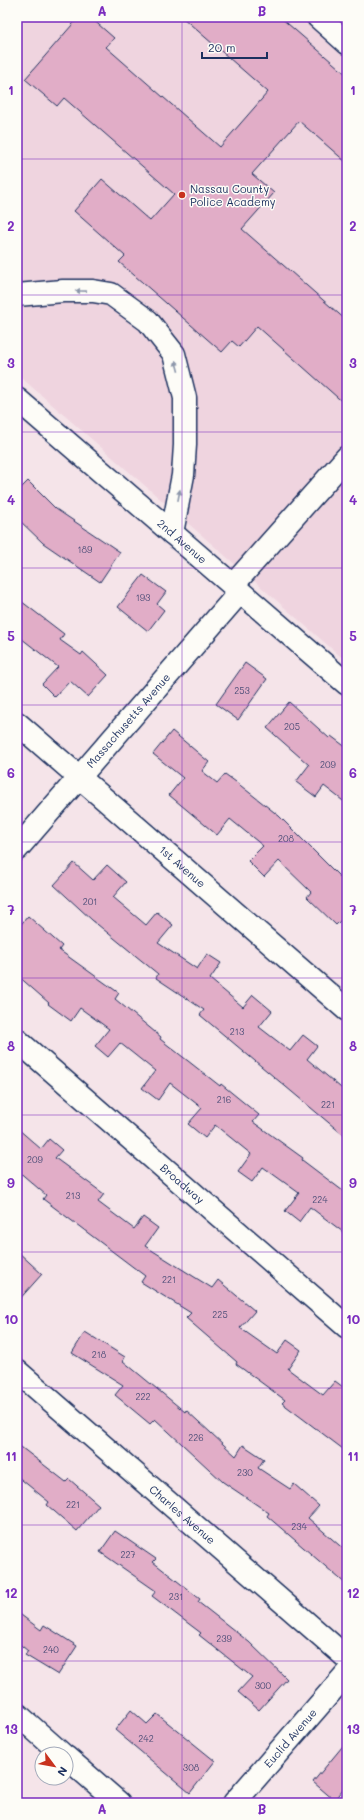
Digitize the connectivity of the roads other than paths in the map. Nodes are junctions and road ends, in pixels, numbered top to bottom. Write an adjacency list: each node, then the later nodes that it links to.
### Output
1 (318, 17): 2 (street)
2 (347, 42)
3 (17, 295): 6 (street, one-way to 3)
4 (17, 399): 6 (street, 2nd Avenue)
5 (347, 457): 7 (street, Massachusetts Avenue)
6 (172, 533): 7 (street, 2nd Avenue)
7 (236, 589): 8 (street, 2nd Avenue); 10 (street, Massachusetts Avenue)
8 (347, 684)
9 (17, 723): 10 (street, 1st Avenue)
10 (80, 777): 11 (street, Massachusetts Avenue); 12 (street, 1st Avenue)
11 (17, 849)
12 (347, 1010)
13 (17, 1040): 14 (street, Broadway)
14 (347, 1327)
15 (17, 1371): 16 (street, Charles Avenue)
16 (347, 1658)
17 (347, 1673): 22 (street, Euclid Avenue)
18 (17, 1714): 19 (street)
19 (53, 1746)
20 (74, 1764): 21 (street)
21 (119, 1803)
22 (234, 1803)

